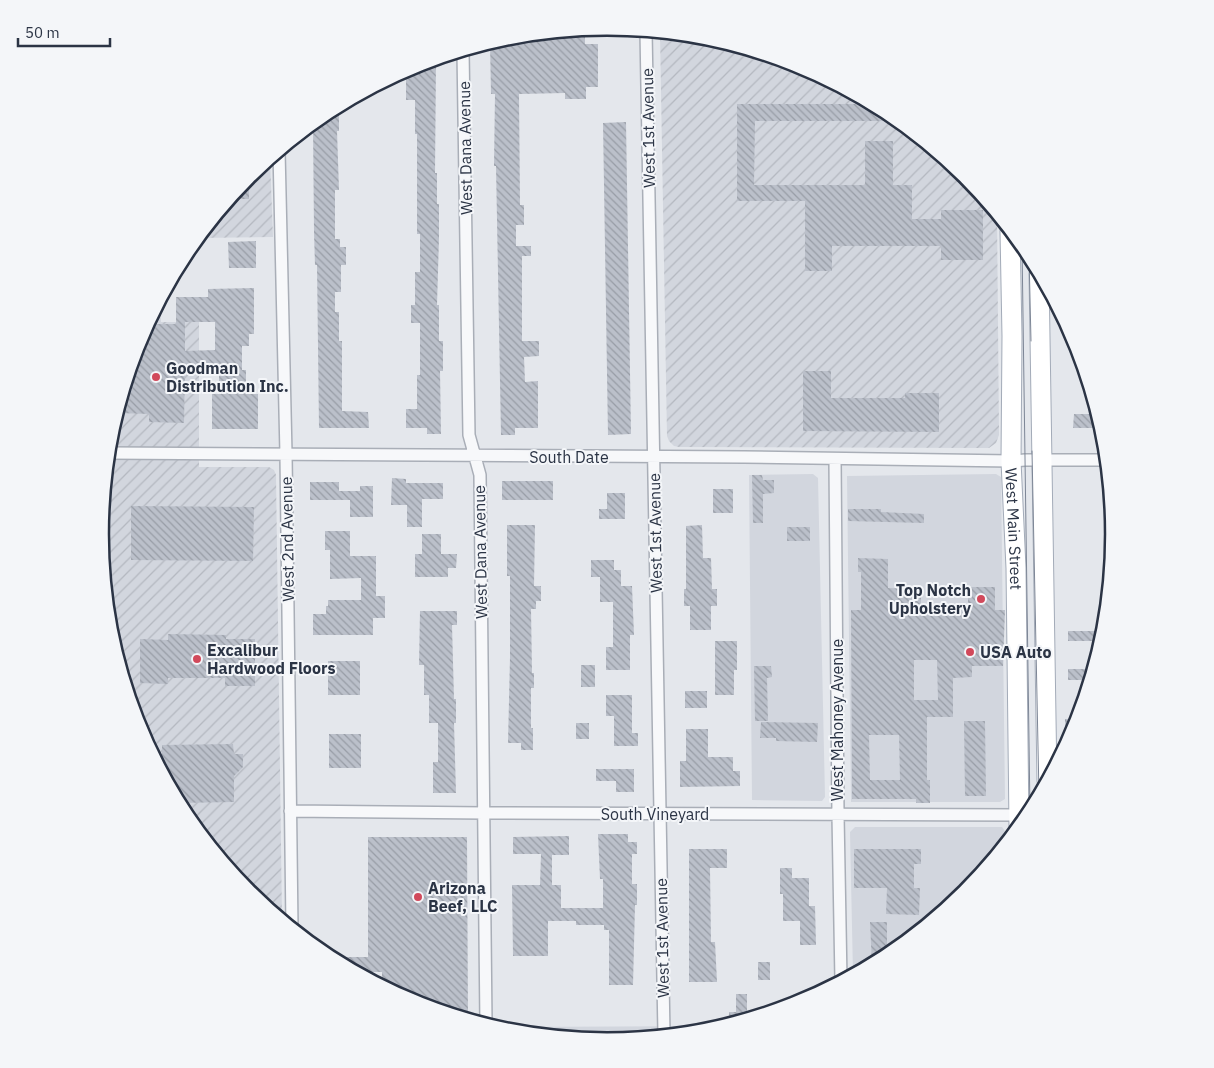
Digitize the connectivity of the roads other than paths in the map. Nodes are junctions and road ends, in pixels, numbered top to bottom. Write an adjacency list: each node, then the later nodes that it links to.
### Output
1 (646, 38): 9 (street, West 1st Avenue)
2 (463, 58): 8 (street, West Dana Avenue)
3 (279, 160): 7 (street, West 2nd Avenue)
4 (1010, 242): 11 (main road, West Main Street)
5 (1038, 285): 11 (main road, West Main Street)
6 (116, 453): 7 (street, South Date)
7 (286, 454): 8 (street, South Date); 14 (street, West 2nd Avenue)
8 (474, 456): 9 (street, South Date); 15 (street, West Dana Avenue)
9 (654, 457): 10 (street, South Date); 16 (street, West 1st Avenue)
10 (835, 459): 11 (street, South Date); 18 (street, West Mahoney Avenue)
11 (1027, 460): 12 (street, South Date); 13 (main road, West Main Street); 17 (main road, West Main Street)
12 (1099, 460)
13 (1046, 767)
14 (290, 811): 15 (street, South Vineyard); 20 (street, West 2nd Avenue)
15 (484, 813): 16 (street, South Vineyard); 22 (street, West Dana Avenue)
16 (660, 814): 18 (street, South Vineyard); 23 (street, West 1st Avenue)
17 (1019, 814)
18 (838, 815): 19 (street, South Vineyard); 21 (street, West Mahoney Avenue)
19 (1014, 821)
20 (292, 919)
21 (841, 973)
22 (486, 1017)
23 (664, 1028)

